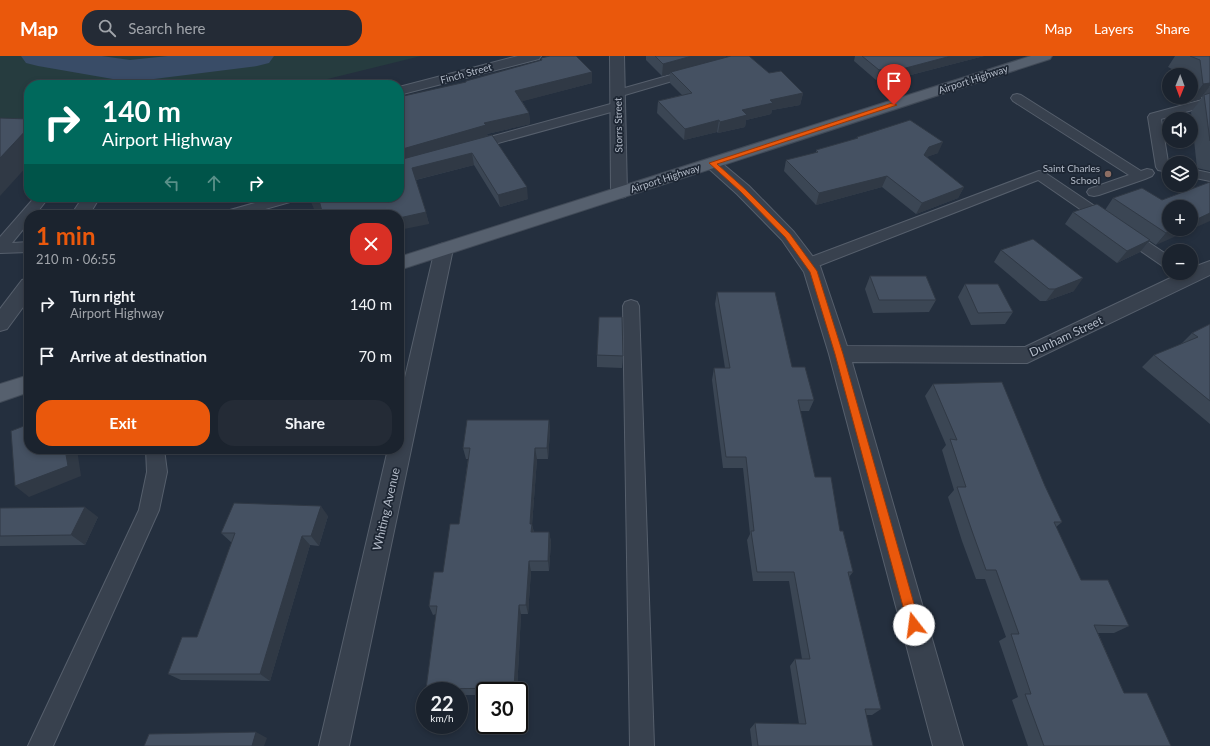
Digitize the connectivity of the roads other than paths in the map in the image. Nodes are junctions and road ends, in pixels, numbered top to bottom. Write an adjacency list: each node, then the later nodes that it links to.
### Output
1 (534, 56): 5 (street, Finch Street)
2 (618, 56): 8 (street, Storrs Street)
3 (1045, 56): 11 (main road, Airport Highway)
4 (704, 69): 8 (lane)
5 (404, 90)
6 (1208, 90): 10 (lane)
7 (1017, 98): 14 (lane)
8 (618, 99): 9 (lane); 17 (street, Storrs Street)
9 (459, 150)
10 (1163, 156)
11 (712, 163): 17 (main road, Airport Highway); 28 (street)
12 (1162, 169): 14 (lane)
13 (1198, 174): 15 (lane)
14 (1140, 176): 16 (lane)
15 (1210, 177)
16 (1094, 192)
17 (619, 193): 25 (main road, Airport Highway)
18 (38, 202): 20 (lane)
19 (274, 202): 21 (lane)
20 (31, 210)
21 (246, 210)
22 (24, 219): 24 (lane)
23 (24, 247): 24 (lane)
24 (0, 248)
25 (444, 249): 27 (main road, Airport Highway); 38 (street, Whiting Avenue)
26 (1162, 258): 28 (lane)
27 (404, 262)
28 (808, 264): 35 (street)
29 (1210, 267): 30 (street, Dunham Street)
30 (1198, 271)
31 (1176, 280): 35 (street, Dunham Street)
32 (24, 292): 34 (street)
33 (631, 306): 43 (lane)
34 (0, 324)
35 (839, 354): 44 (street)
36 (24, 385): 37 (main road)
37 (0, 393)
38 (404, 430)
39 (155, 454): 41 (lane)
40 (399, 454): 42 (street, Whiting Avenue)
41 (40, 746)
42 (334, 746)
43 (642, 746)
44 (948, 746)

